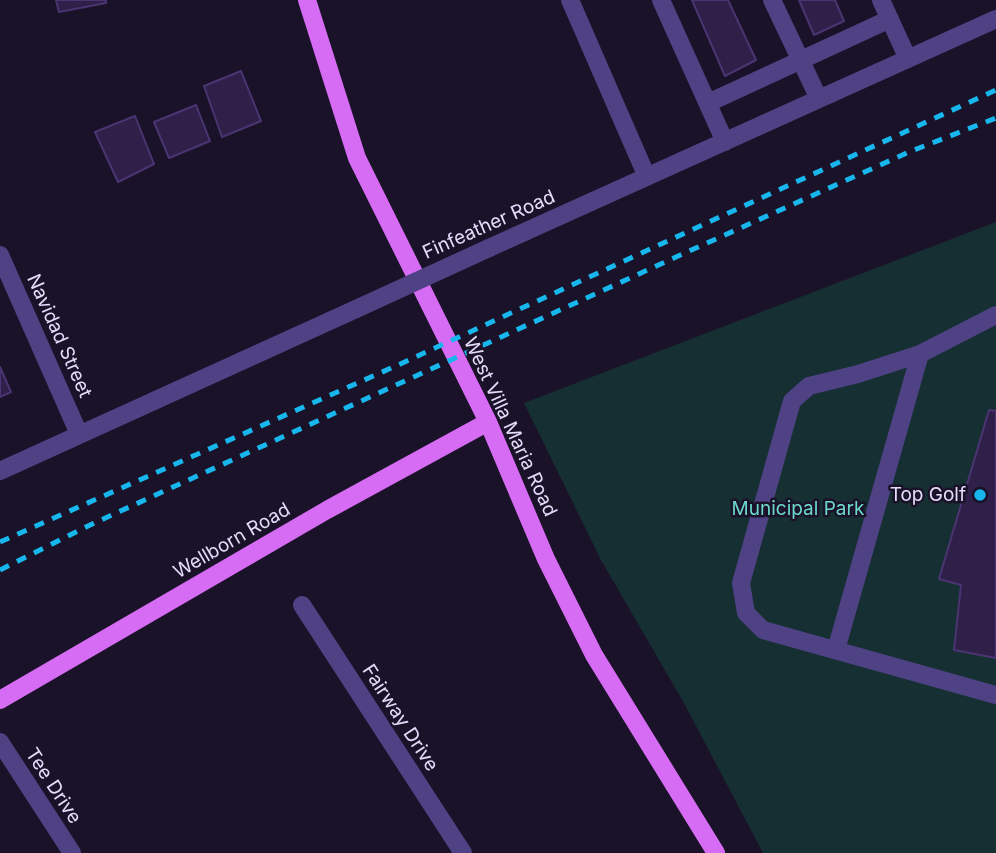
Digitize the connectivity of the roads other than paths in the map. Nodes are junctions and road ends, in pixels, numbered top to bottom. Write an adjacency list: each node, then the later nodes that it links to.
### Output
1 (307, 0): 17 (main road, West Villa Maria Road)
2 (570, 0): 13 (street)
3 (661, 0): 11 (street)
4 (772, 0): 9 (street)
5 (881, 0): 6 (street)
6 (890, 19): 8 (street); 9 (street)
7 (996, 19): 8 (street, Finfeather Road)
8 (908, 59): 10 (street, Finfeather Road)
9 (799, 60): 10 (street); 11 (street)
10 (819, 99): 12 (street, Finfeather Road)
11 (708, 103): 12 (street)
12 (725, 142): 13 (street, Finfeather Road)
13 (647, 177): 18 (street, Finfeather Road, bridge)
14 (0, 255): 18 (street, Navidad Street)
15 (996, 315): 16 (street)
16 (919, 354): 21 (street); 21 (street)
17 (488, 422): 23 (main road, Wellborn Road); 27 (main road, West Villa Maria Road)
18 (79, 434): 19 (street, Finfeather Road)
19 (0, 471)
20 (302, 605): 26 (street, Fairway Drive)
21 (835, 650): 22 (street)
22 (996, 695)
23 (0, 700)
24 (0, 742): 25 (street, Tee Drive)
25 (72, 853)
26 (463, 853)
27 (716, 853)

